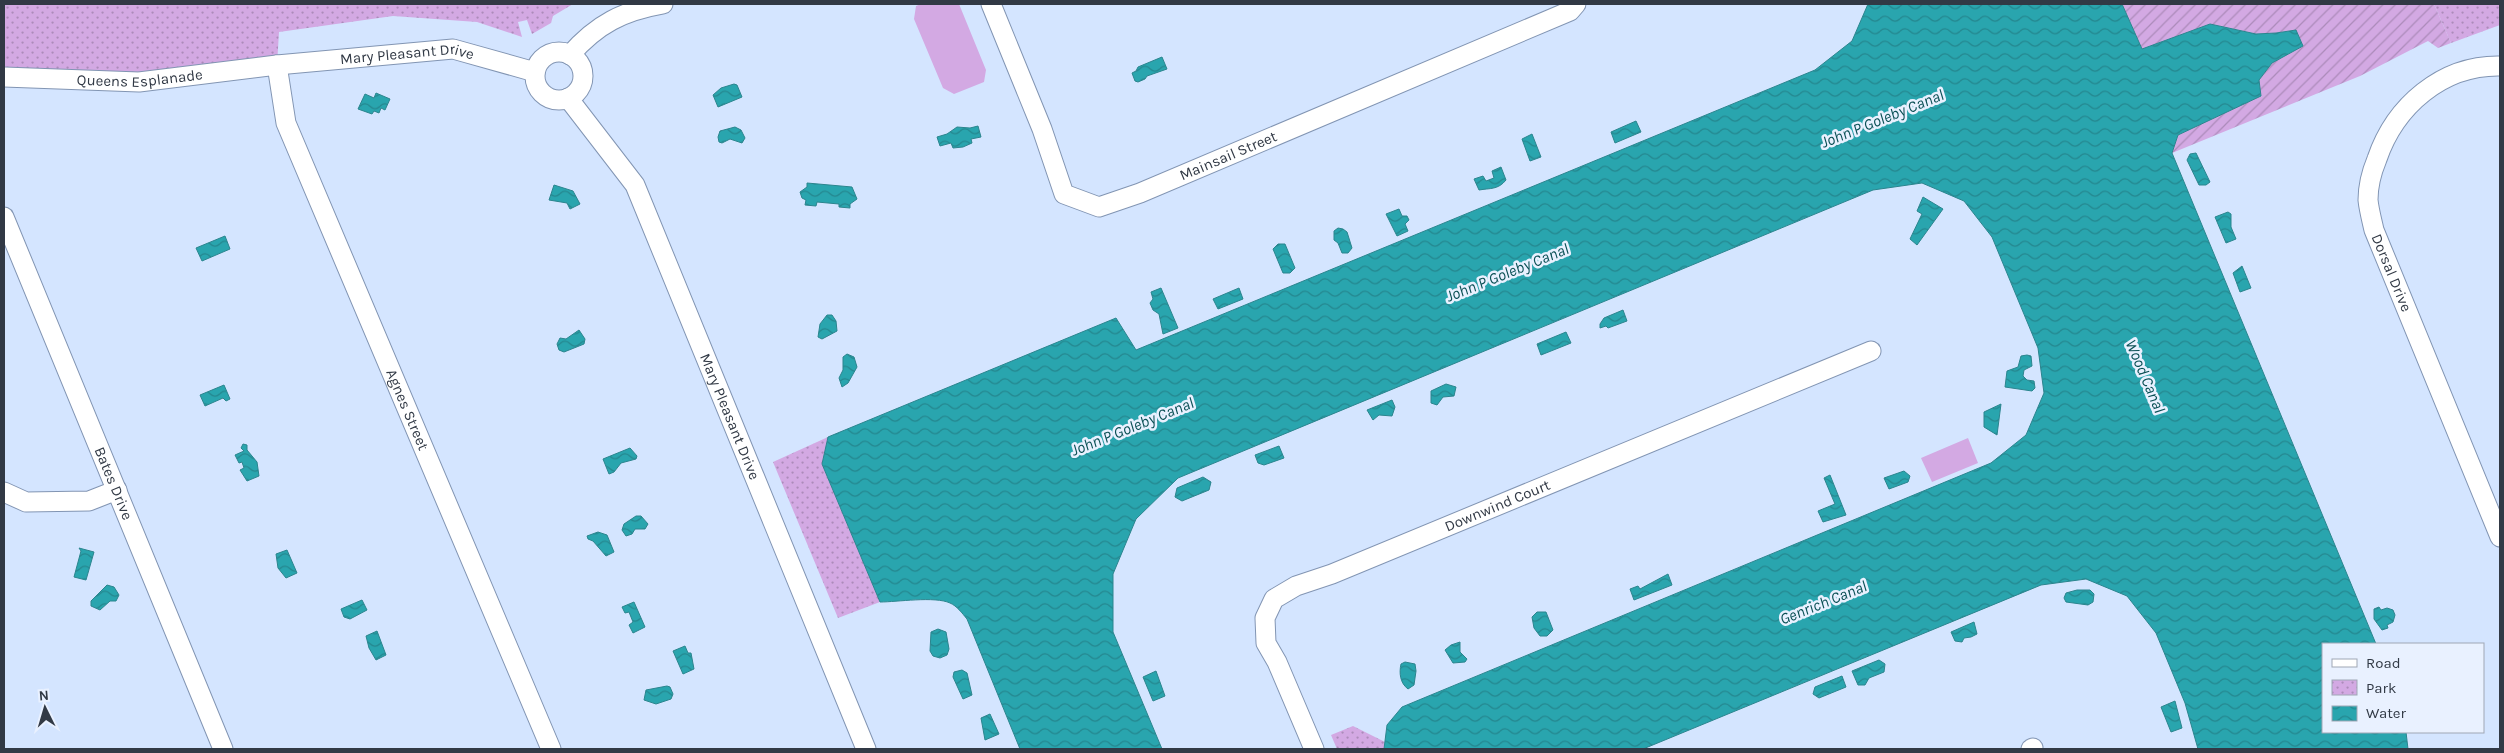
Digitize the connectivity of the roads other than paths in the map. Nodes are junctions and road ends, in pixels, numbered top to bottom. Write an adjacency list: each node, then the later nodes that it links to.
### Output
1 (663, 4): 4 (street)
2 (991, 4): 3 (street, Mainsail Street)
3 (1576, 4)
4 (570, 55): 7 (street); 9 (street)
5 (277, 65): 7 (street, Mary Pleasant Drive); 8 (street, Queens Esplanade); 16 (street, Agnes Street)
6 (2500, 66): 14 (street, Dorsal Drive)
7 (535, 72): 9 (street)
8 (4, 77)
9 (568, 98): 17 (street, Mary Pleasant Drive)
10 (4, 217): 12 (street, Bates Drive)
11 (1871, 351): 18 (street, Downwind Court)
12 (117, 490): 13 (street); 15 (street, Bates Drive)
13 (4, 492)
14 (2500, 537)
15 (223, 749)
16 (550, 749)
17 (866, 749)
18 (1314, 749)

